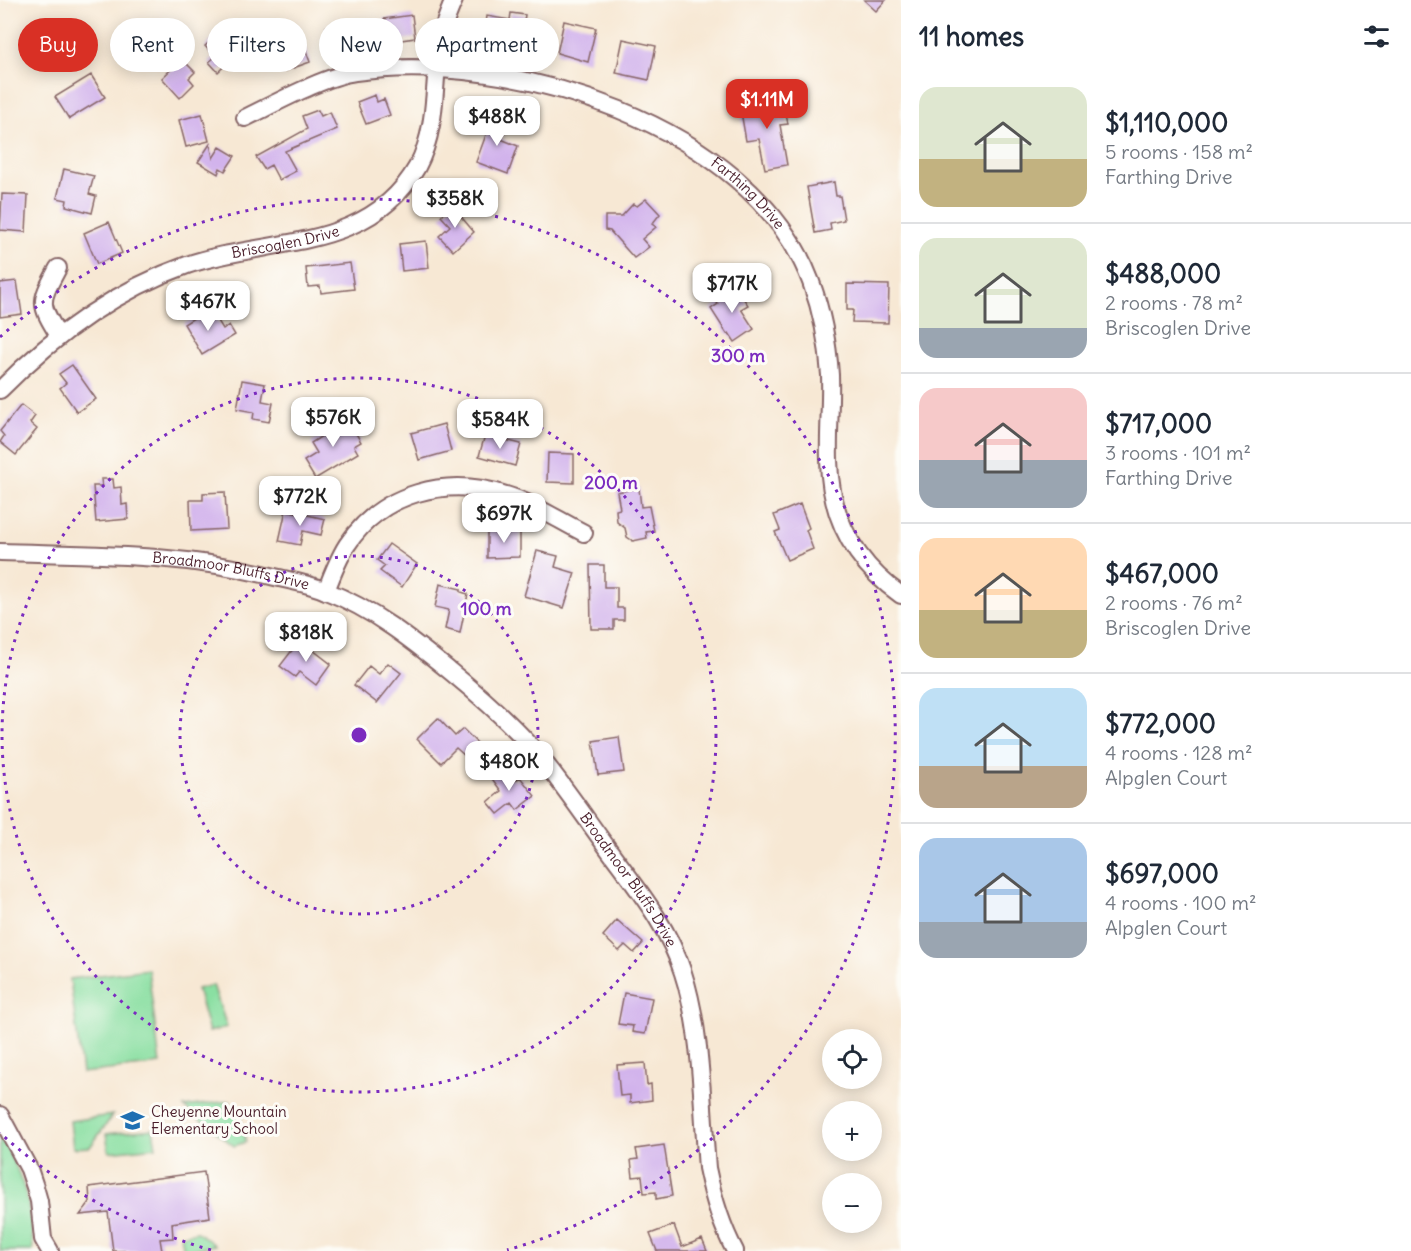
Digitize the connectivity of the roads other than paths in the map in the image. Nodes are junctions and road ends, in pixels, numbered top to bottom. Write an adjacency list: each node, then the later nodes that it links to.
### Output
1 (454, 0): 2 (street, Briscoglen Drive)
2 (448, 18)
3 (415, 70): 6 (street, Farthing Drive)
4 (437, 72): 8 (street, Briscoglen Drive)
5 (457, 72): 13 (street, Farthing Drive)
6 (245, 118)
7 (58, 268): 8 (street)
8 (59, 336): 9 (street, Briscoglen Drive)
9 (0, 390)
10 (584, 533): 12 (street)
11 (0, 552): 12 (street, Broadmoor Bluffs Drive)
12 (326, 591): 16 (street, Broadmoor Bluffs Drive)
13 (901, 595)
14 (0, 1115): 15 (street)
15 (43, 1247)
16 (735, 1251)

